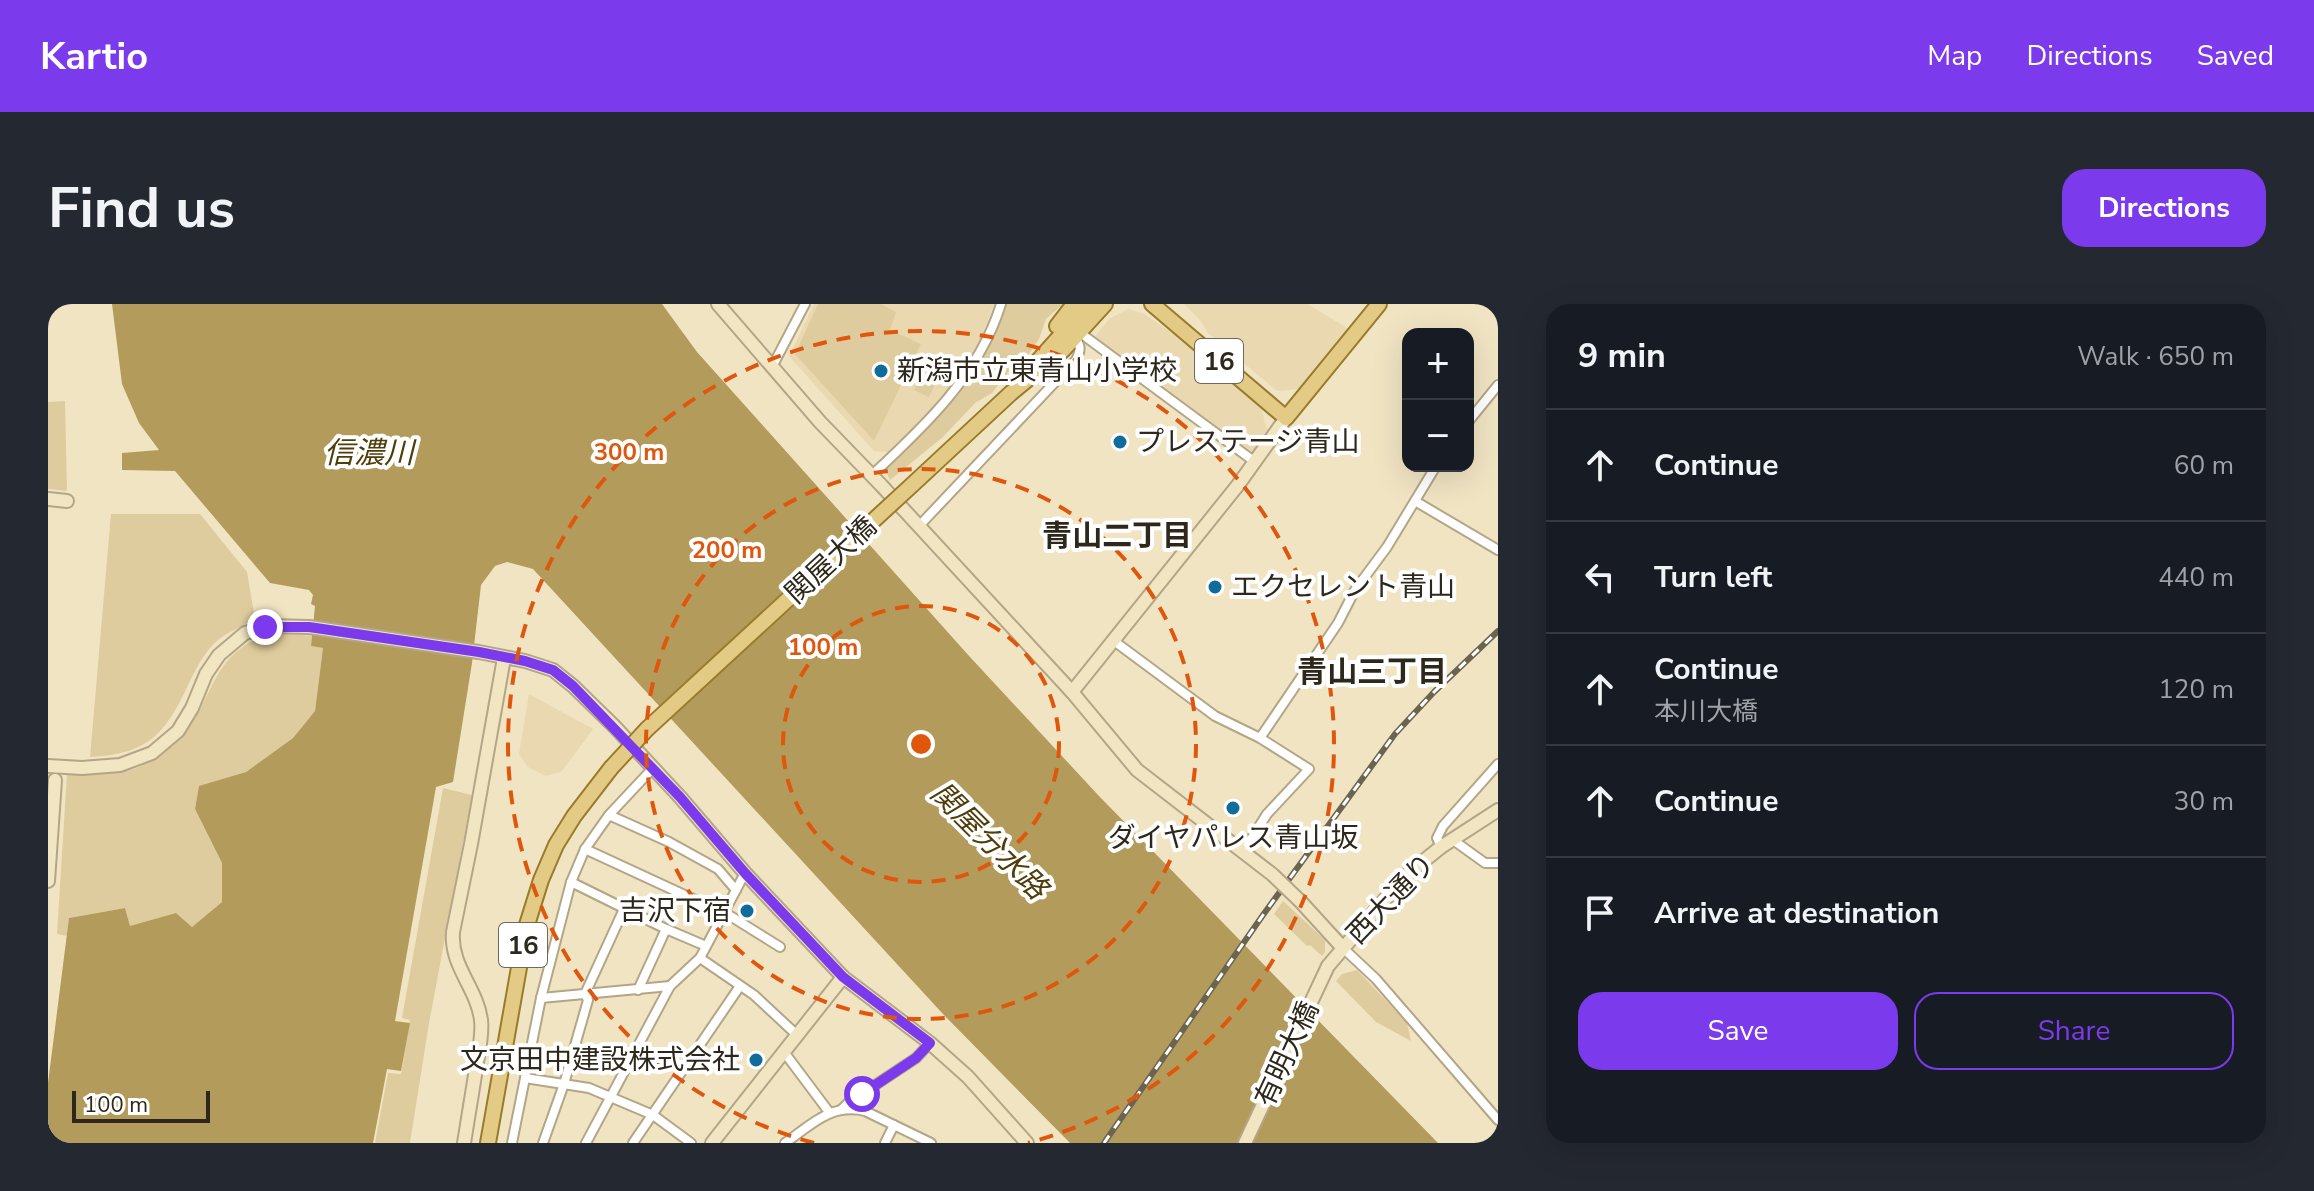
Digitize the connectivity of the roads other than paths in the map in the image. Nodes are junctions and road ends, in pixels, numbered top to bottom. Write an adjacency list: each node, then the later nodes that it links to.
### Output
1 (718, 304): 12 (street)
2 (805, 304): 12 (street)
3 (1001, 304): 19 (street)
4 (1074, 304): 11 (main road)
5 (1089, 304): 11 (main road, 16)
6 (1105, 304): 10 (main road, 16)
7 (1152, 304): 16 (main road, 16)
8 (1167, 304): 16 (main road, 16)
9 (1379, 304): 16 (main road)
10 (1077, 335): 14 (main road, 16); 17 (street); 23 (street)
11 (1035, 364): 14 (main road, 16)
12 (772, 367): 19 (street)
13 (1498, 385): 15 (street)
14 (1011, 393): 71 (main road, 関屋大橋 / 16, bridge)
15 (1474, 415)
16 (1288, 416): 17 (street)
17 (1255, 462): 25 (street)
18 (1432, 472): 22 (street)
19 (872, 475): 23 (street)
20 (48, 499): 21 (street)
21 (67, 501)
22 (1415, 501): 24 (street); 28 (street)
23 (919, 526): 27 (street)
24 (1498, 550)
25 (1114, 641): 27 (street); 28 (street)
26 (504, 658): 30 (street); 31 (street); 70 (street)
27 (1072, 692): 39 (street)
28 (1260, 738): 39 (street)
29 (1498, 764): 36 (street)
30 (48, 766)
31 (653, 768): 34 (street); 41 (street)
32 (55, 780): 37 (street)
33 (1498, 810): 35 (street, 西大通り)
34 (609, 815): 38 (street); 44 (street)
35 (1453, 840): 36 (street, 西大通り); 40 (street)
36 (1441, 847): 50 (street, 西大通り)
37 (50, 848): 42 (street)
38 (585, 849): 43 (street); 46 (street)
39 (1243, 852): 50 (street, bridge)
40 (1498, 863)
41 (745, 873): 44 (street); 53 (street)
42 (48, 881)
43 (571, 882): 45 (street); 58 (street)
44 (736, 890): 46 (street)
45 (624, 909): 47 (street); 57 (street)
46 (723, 913): 48 (street); 49 (street)
47 (666, 929): 48 (street); 56 (street)
48 (706, 946): 51 (street)
49 (780, 947)
50 (1343, 948): 52 (street, 西大通り); 68 (street)
51 (700, 958): 54 (street); 55 (street)
52 (1328, 966): 82 (street, 有明大橋)
53 (843, 977): 59 (street); 60 (street)
54 (670, 986): 56 (street); 64 (street)
55 (740, 986): 59 (street); 67 (street)
56 (638, 990): 57 (street)
57 (585, 994): 58 (street); 63 (street)
58 (541, 998): 62 (street)
59 (797, 1035): 61 (street)
60 (930, 1043): 65 (street); 81 (street)
61 (784, 1052): 66 (street); 77 (street)
62 (525, 1078): 63 (street); 72 (street)
63 (564, 1084): 64 (street); 73 (street)
64 (611, 1098): 67 (street); 74 (street)
65 (841, 1110): 66 (street); 69 (street)
66 (829, 1112): 78 (street)
67 (653, 1115): 75 (street); 76 (street)
68 (1498, 1120)
69 (894, 1125): 79 (street); 80 (street)
70 (464, 1143)
71 (488, 1143)
72 (512, 1143)
73 (543, 1143)
74 (586, 1143)
75 (633, 1143)
76 (691, 1143)
77 (712, 1143)
78 (785, 1143)
79 (885, 1143)
80 (931, 1143)
81 (1027, 1143)
82 (1245, 1143)

